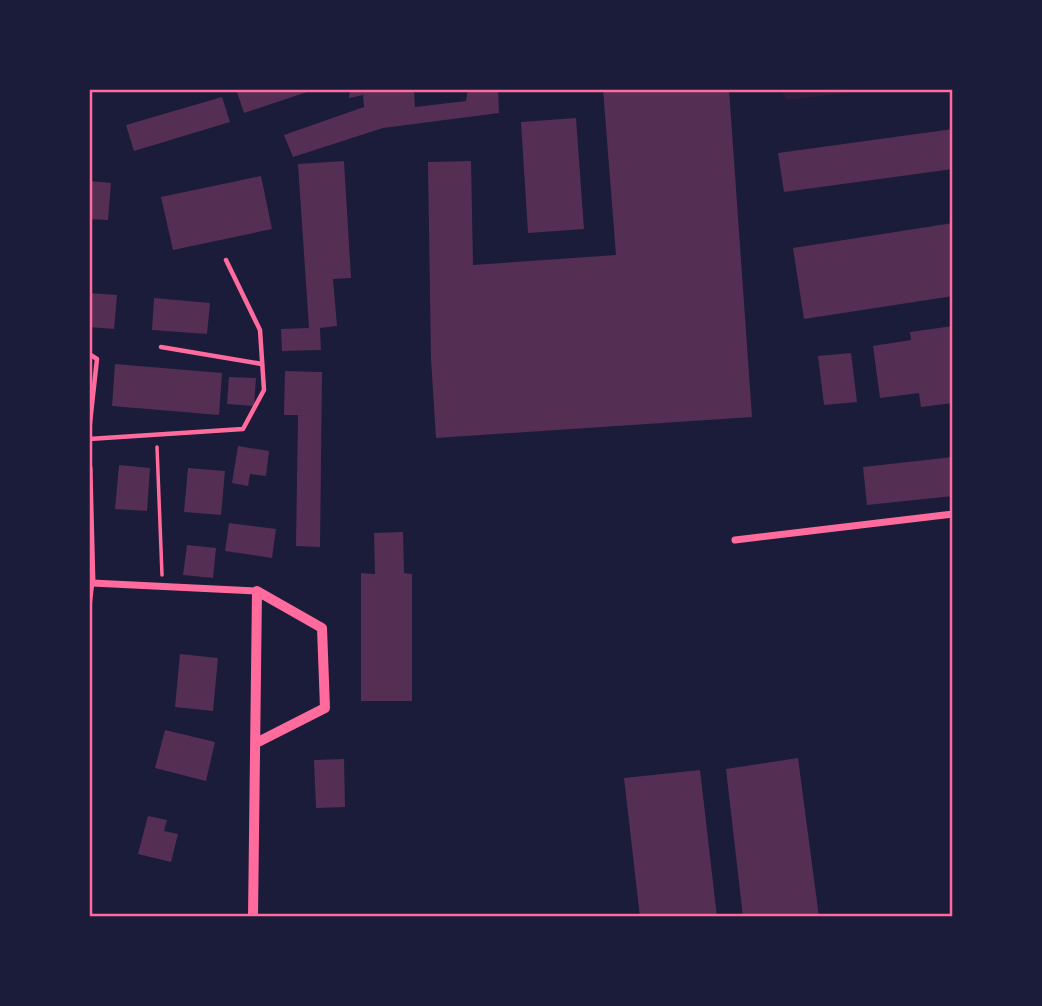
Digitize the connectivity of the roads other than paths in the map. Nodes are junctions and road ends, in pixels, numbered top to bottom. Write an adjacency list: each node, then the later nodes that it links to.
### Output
1 (226, 260): 4 (lane)
2 (161, 346): 4 (lane)
3 (89, 354): 5 (lane)
4 (262, 364): 6 (lane)
5 (89, 432)
6 (89, 439)
7 (89, 468): 10 (street)
8 (953, 514): 9 (street)
9 (735, 540)
10 (92, 583): 11 (street); 12 (lane)
11 (257, 591): 13 (street); 13 (street)
12 (89, 610)
13 (256, 743): 14 (street)
14 (253, 917)

